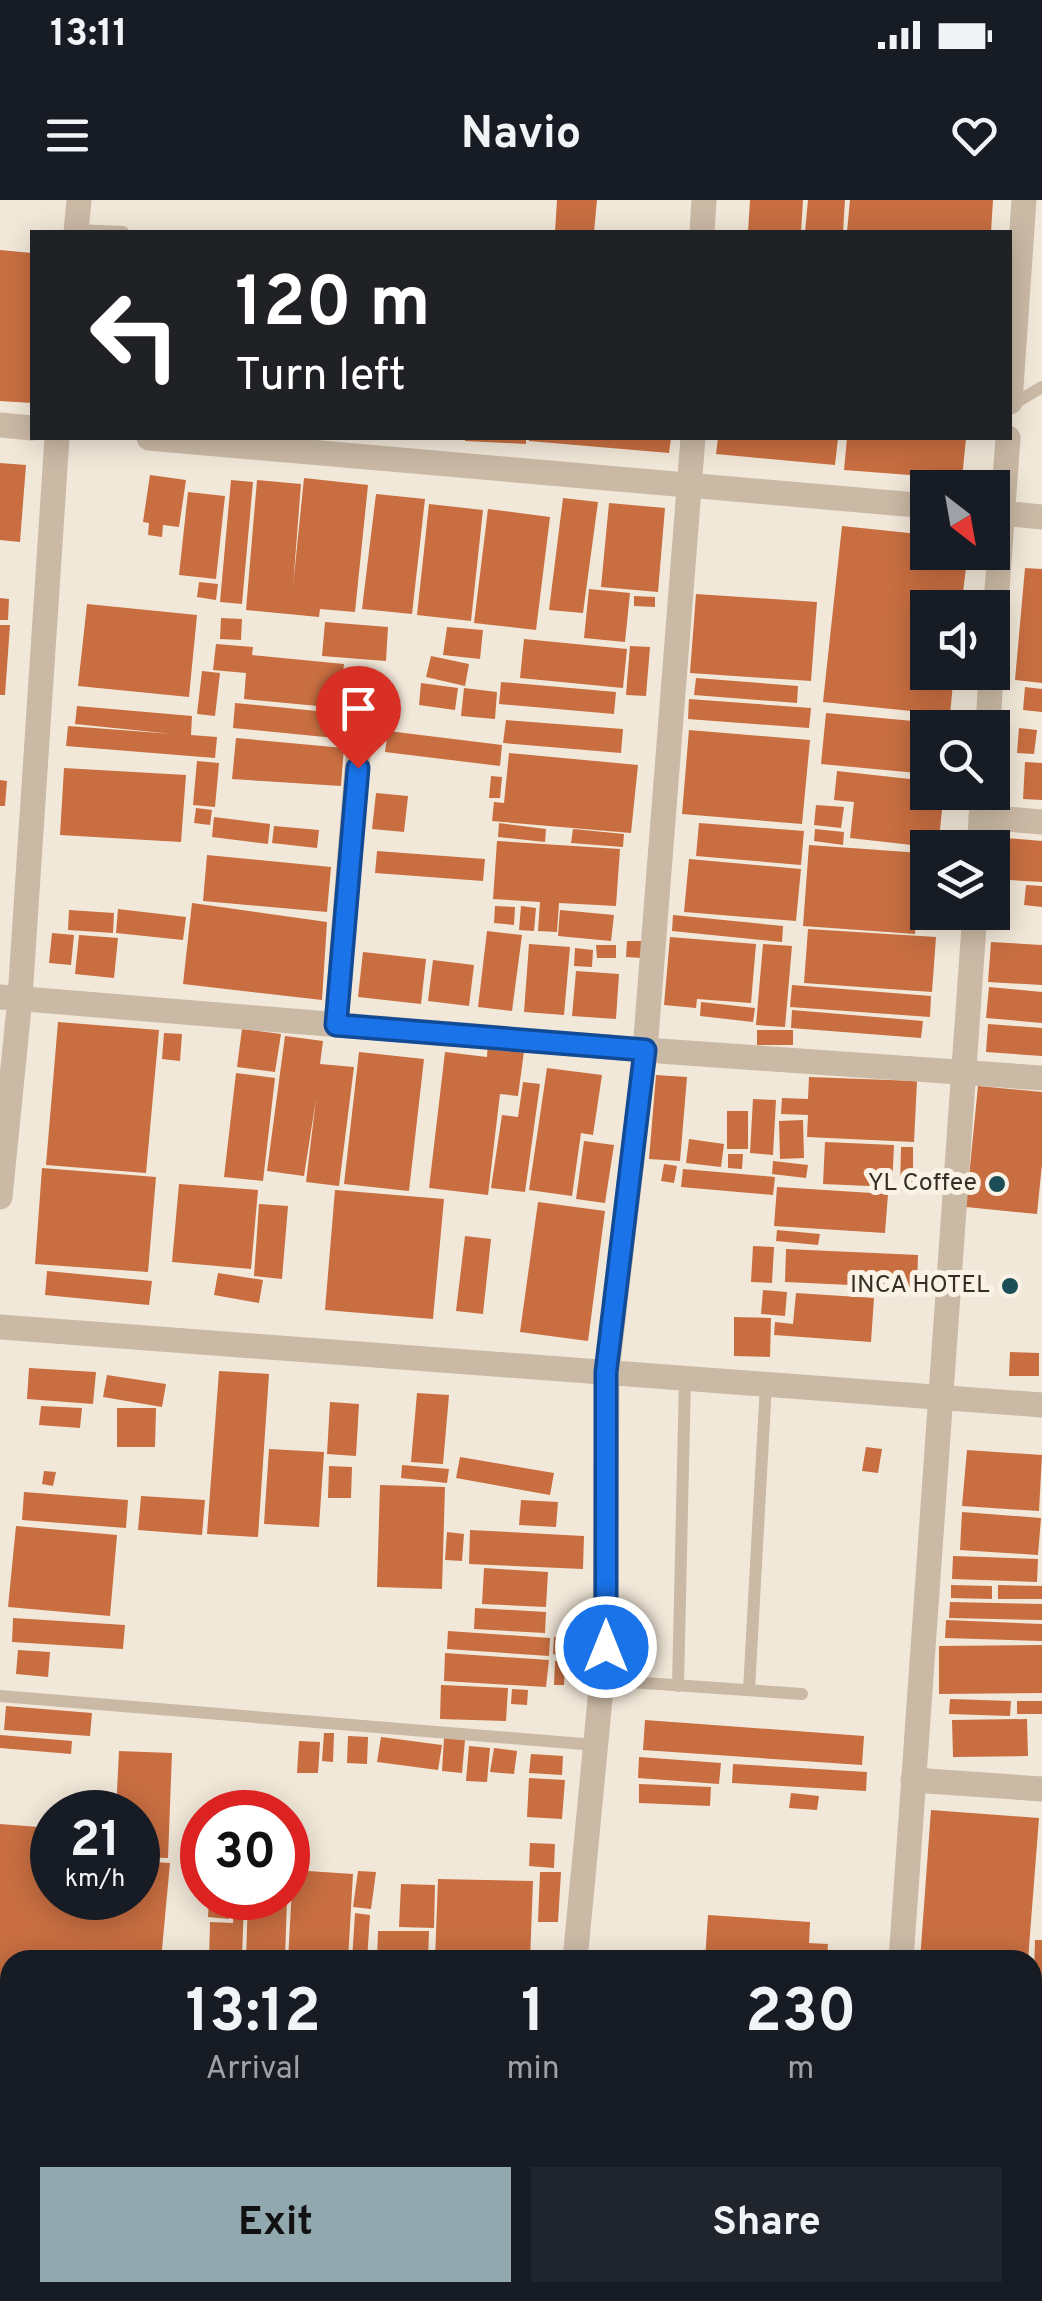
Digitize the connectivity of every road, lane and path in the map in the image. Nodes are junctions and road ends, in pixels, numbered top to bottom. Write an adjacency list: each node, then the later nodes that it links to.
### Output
1 (79, 200): 4 (street)
2 (704, 200): 5 (street)
3 (1024, 200): 6 (street)
4 (76, 230)
5 (702, 230)
6 (1012, 375)
7 (1042, 387): 8 (lane)
8 (1012, 403)
9 (0, 426): 10 (street)
10 (30, 428)
11 (57, 440): 24 (street)
12 (172, 440): 16 (street)
13 (693, 440): 16 (street)
14 (1008, 440): 15 (street)
15 (1004, 470)
16 (691, 486): 17 (street); 26 (street)
17 (910, 504)
18 (1010, 513): 19 (street)
19 (1042, 517)
20 (364, 695): 25 (street)
21 (1002, 810): 22 (street)
22 (1042, 822)
23 (973, 930): 27 (street)
24 (10, 998): 25 (street); 29 (street)
25 (336, 1025): 26 (street)
26 (645, 1050): 27 (street); 31 (street)
27 (963, 1074): 28 (street); 34 (street)
28 (1042, 1078)
29 (0, 1198)
30 (0, 1327): 31 (street)
31 (606, 1372): 32 (street); 36 (street)
32 (685, 1378): 33 (street); 37 (lane)
33 (766, 1385): 34 (street); 38 (lane)
34 (940, 1399): 35 (street); 42 (street)
35 (1042, 1406)
36 (601, 1680): 37 (lane); 41 (street)
37 (678, 1686): 38 (lane)
38 (749, 1690): 39 (lane)
39 (802, 1694)
40 (0, 1696): 41 (lane)
41 (595, 1745): 44 (street)
42 (913, 1780): 43 (street); 45 (street)
43 (1042, 1789)
44 (577, 1950)
45 (902, 1950)

